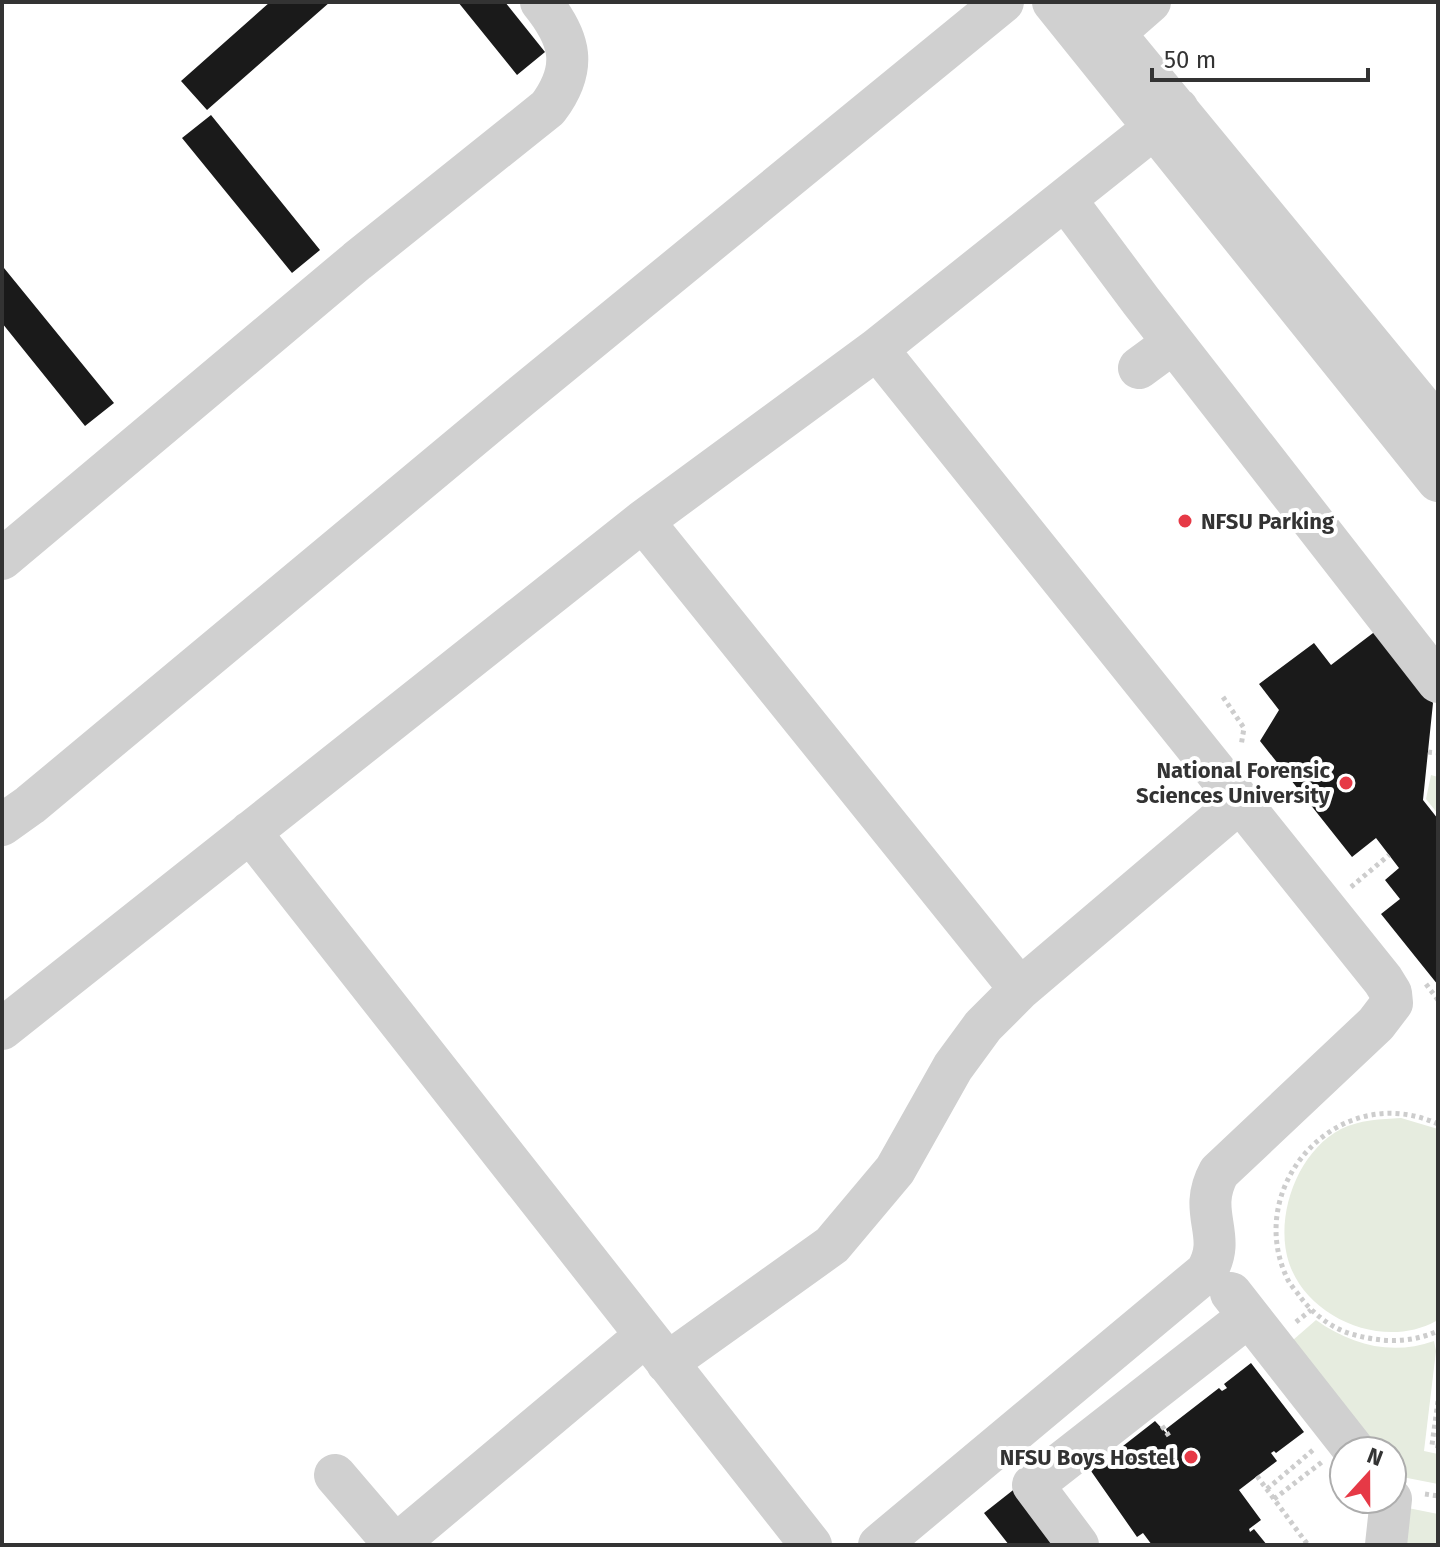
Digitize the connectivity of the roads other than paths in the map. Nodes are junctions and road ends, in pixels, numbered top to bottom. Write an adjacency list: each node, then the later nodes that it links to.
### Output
1 (541, 2): 15 (street)
2 (1003, 2): 18 (street)
3 (1053, 2): 6 (street)
4 (1089, 2): 6 (street)
5 (1150, 2): 6 (street)
6 (1104, 43): 7 (street)
7 (1166, 119): 8 (street); 12 (street); 13 (street)
8 (1065, 199): 9 (street); 10 (street)
9 (1173, 343): 11 (street); 16 (street)
10 (877, 349): 14 (street); 17 (street)
11 (1139, 368)
12 (1438, 426)
13 (1438, 481)
14 (643, 521): 19 (street); 20 (street)
15 (2, 559)
16 (1438, 682)
17 (1240, 802): 20 (street); 24 (street)
18 (2, 825)
19 (250, 832): 21 (street); 22 (street)
20 (1020, 989): 22 (street)
21 (2, 1029)
22 (656, 1350): 27 (street); 28 (street)
23 (1343, 1435): 24 (street)
24 (1017, 1465): 29 (street); 30 (street)
25 (335, 1475): 27 (street)
26 (1389, 1515): 31 (street)
27 (396, 1545)
28 (811, 1545)
29 (879, 1545)
30 (1078, 1545)
31 (1386, 1545)

